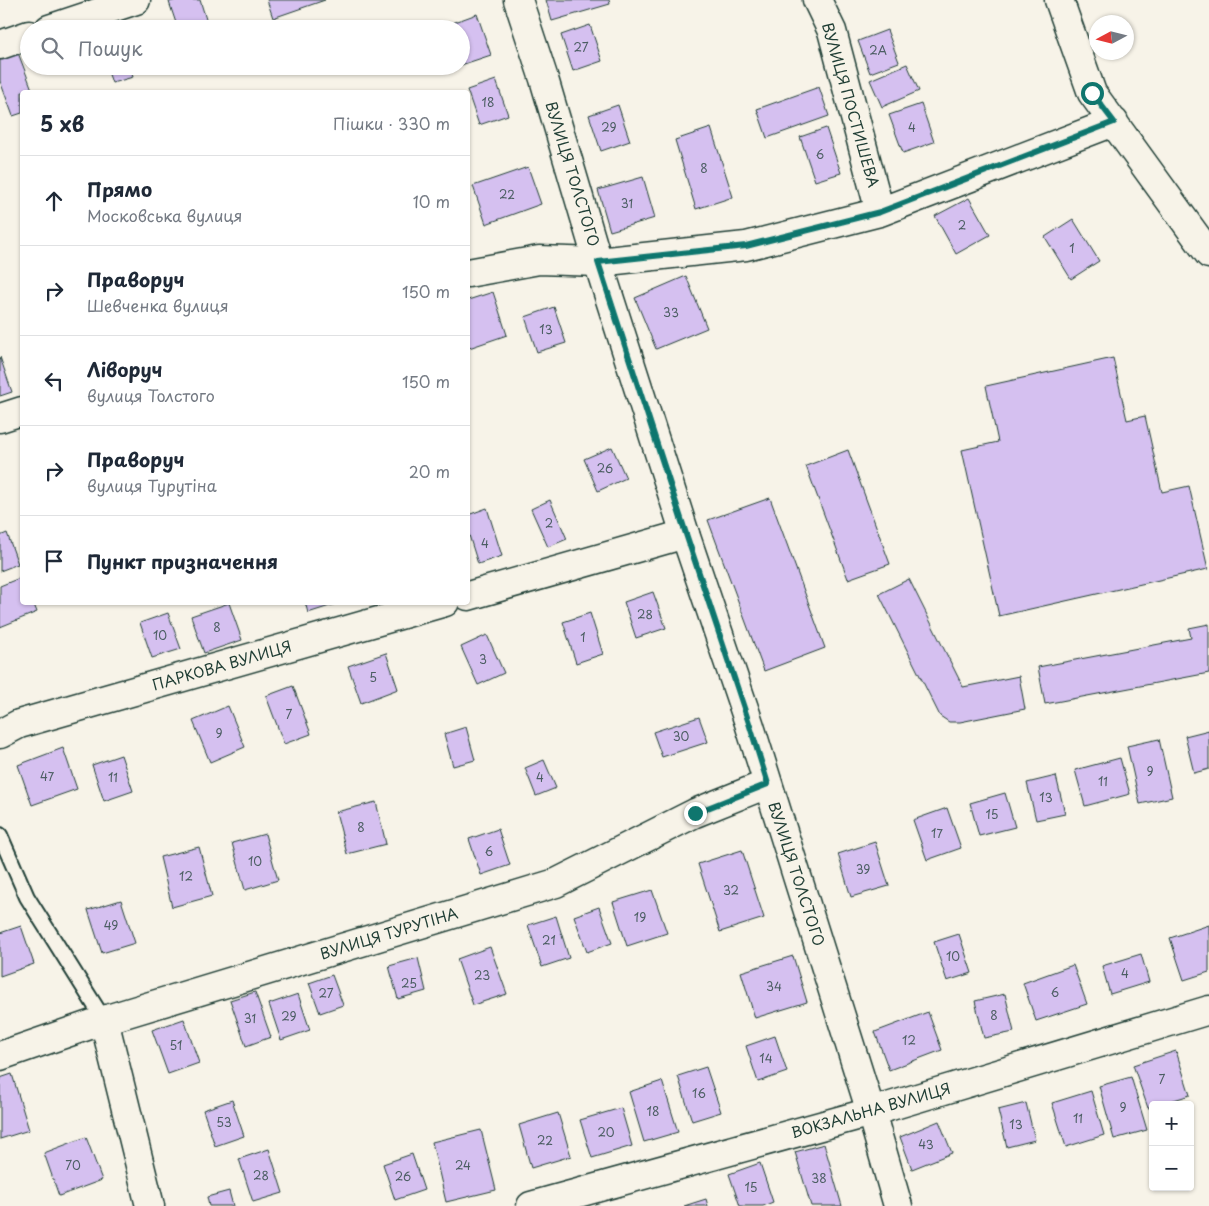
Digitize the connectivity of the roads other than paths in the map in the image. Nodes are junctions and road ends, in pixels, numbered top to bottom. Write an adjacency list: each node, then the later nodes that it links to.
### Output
1 (136, 0): 5 (street)
2 (518, 0): 11 (street, ВУЛИЦЯ ТОЛСТОГО)
3 (817, 0): 9 (street, ВУЛИЦЯ ПОСТИШЕВА)
4 (1059, 0): 8 (street)
5 (76, 20)
6 (20, 38): 7 (street)
7 (0, 45)
8 (1114, 122): 9 (street); 10 (street)
9 (880, 212): 11 (street)
10 (1209, 254)
11 (598, 262): 12 (street); 15 (street, ВУЛИЦЯ ТОЛСТОГО)
12 (470, 273)
13 (20, 412): 14 (street)
14 (0, 418)
15 (686, 534): 16 (street); 19 (street, ВУЛИЦЯ ТОЛСТОГО)
16 (470, 595)
17 (435, 605): 18 (street, ПАРКОВА ВУЛИЦЯ)
18 (0, 734)
19 (768, 784): 22 (street, ВУЛИЦЯ ТУРУТІНА); 24 (street, ВУЛИЦЯ ТОЛСТОГО)
20 (0, 835): 22 (lane)
21 (1209, 1010): 24 (street, ВОКЗАЛЬНА ВУЛИЦЯ)
22 (104, 1020): 23 (street, ВУЛИЦЯ ТУРУТІНА); 25 (street)
23 (0, 1056)
24 (871, 1112): 26 (street, ВОКЗАЛЬНА ВУЛИЦЯ); 27 (street, ВУЛИЦЯ ТОЛСТОГО)
25 (150, 1206)
26 (531, 1206)
27 (898, 1206)

